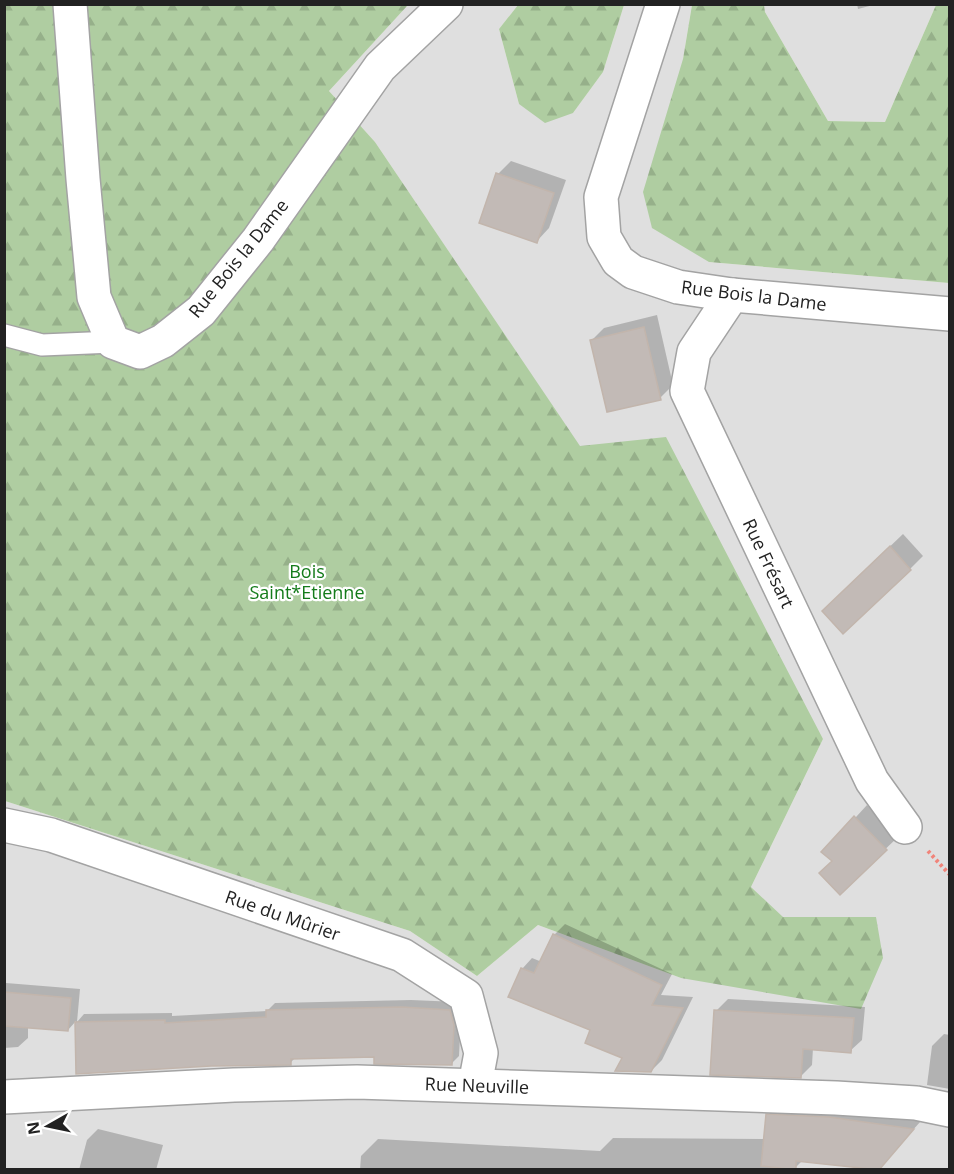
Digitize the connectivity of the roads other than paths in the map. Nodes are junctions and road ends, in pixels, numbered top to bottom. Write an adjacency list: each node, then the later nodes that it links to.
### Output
1 (70, 4): 7 (street)
2 (446, 4): 7 (street, Rue Bois la Dame)
3 (663, 4): 4 (street, Rue Bois la Dame)
4 (732, 295): 5 (street, Rue Bois la Dame); 9 (street, Rue Frésart)
5 (950, 315)
6 (4, 335): 7 (lane)
7 (113, 342)
8 (4, 825): 10 (street, Rue du Mûrier)
9 (906, 828)
10 (475, 1085): 11 (street, Rue Neuville); 12 (street, Rue Neuville)
11 (4, 1097)
12 (950, 1110)

